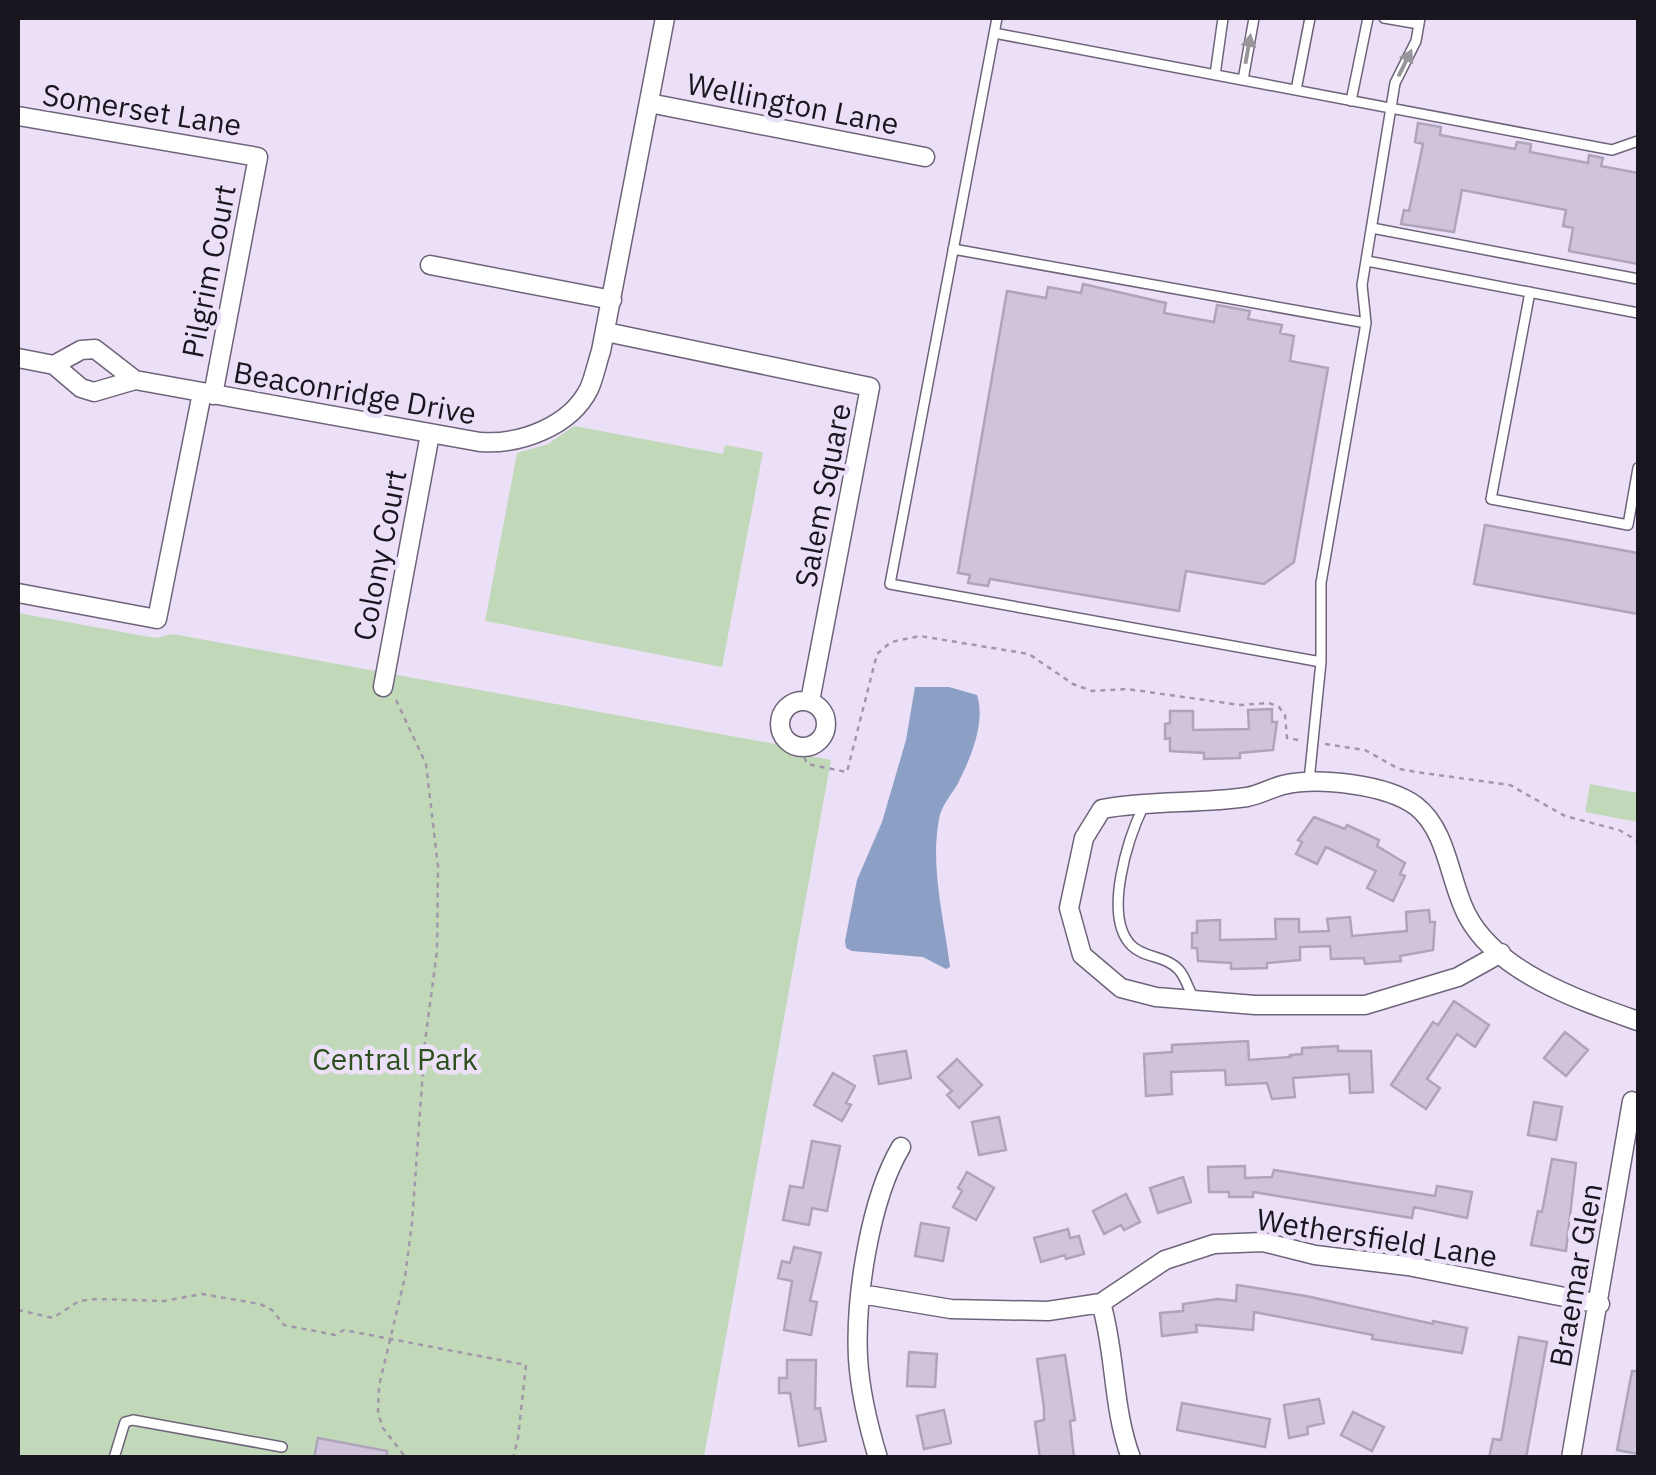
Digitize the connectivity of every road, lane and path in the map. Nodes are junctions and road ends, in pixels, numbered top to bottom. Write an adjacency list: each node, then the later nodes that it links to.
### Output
1 (665, 18): 14 (street, Beaconridge Drive)
2 (996, 18): 9 (lane)
3 (1223, 18): 10 (lane)
4 (1254, 18): 11 (lane, one-way to 4)
5 (1310, 18): 12 (lane)
6 (1368, 18): 13 (lane)
7 (1384, 18): 8 (lane)
8 (1420, 20): 15 (lane, one-way to 8)
9 (994, 33): 10 (lane); 21 (lane)
10 (1215, 75): 11 (lane)
11 (1242, 80): 12 (lane)
12 (1296, 90): 13 (lane)
13 (1351, 101): 15 (lane)
14 (649, 103): 19 (street, Wellington Lane); 26 (street, Beaconridge Drive)
15 (1392, 108): 17 (lane); 20 (lane)
16 (18, 116): 18 (street, Somerset Lane)
17 (1638, 141)
18 (258, 157): 33 (street, Pilgrim Court)
19 (925, 158)
20 (1372, 228): 22 (lane); 24 (lane)
21 (953, 248): 28 (lane); 37 (lane)
22 (1366, 262): 25 (lane); 28 (lane)
23 (430, 265): 26 (street)
24 (1638, 280)
25 (1530, 292): 27 (lane); 35 (lane)
26 (612, 300): 29 (street, Beaconridge Drive)
27 (1638, 313)
28 (1366, 323): 37 (lane)
29 (606, 332): 34 (street, Beaconridge Drive); 39 (street, Salem Square)
30 (18, 358): 31 (street, Beaconridge Drive)
31 (54, 365): 32 (street, Beaconridge Drive); 32 (street, Beaconridge Drive)
32 (135, 380): 33 (street, Beaconridge Drive)
33 (207, 394): 34 (street, Beaconridge Drive); 36 (street, Pilgrim Court)
34 (430, 434): 38 (street, Colony Court)
35 (1638, 468)
36 (18, 592)
37 (1321, 662): 40 (lane)
38 (388, 692): 54 (path)
39 (810, 701): 41 (street, Salem Square); 41 (street)
40 (1312, 742): 41 (path); 42 (lane); 44 (path)
41 (801, 748)
42 (1309, 781): 43 (street); 45 (street)
43 (1145, 803): 46 (lane); 46 (street)
44 (1638, 842)
45 (1501, 953): 46 (street); 47 (street)
46 (1195, 1000)
47 (1638, 1022)
48 (1632, 1102): 52 (street, Braemar Glen)
49 (901, 1147): 50 (street)
50 (861, 1294): 51 (street, Wethersfield Lane); 59 (street)
51 (1100, 1302): 52 (street, Wethersfield Lane); 60 (street)
52 (1600, 1304): 61 (street, Braemar Glen)
53 (18, 1310): 54 (path)
54 (388, 1338): 57 (path); 58 (path)
55 (282, 1447): 56 (lane)
56 (114, 1458)
57 (406, 1458)
58 (513, 1458)
59 (878, 1458)
60 (1131, 1458)
61 (1571, 1458)

